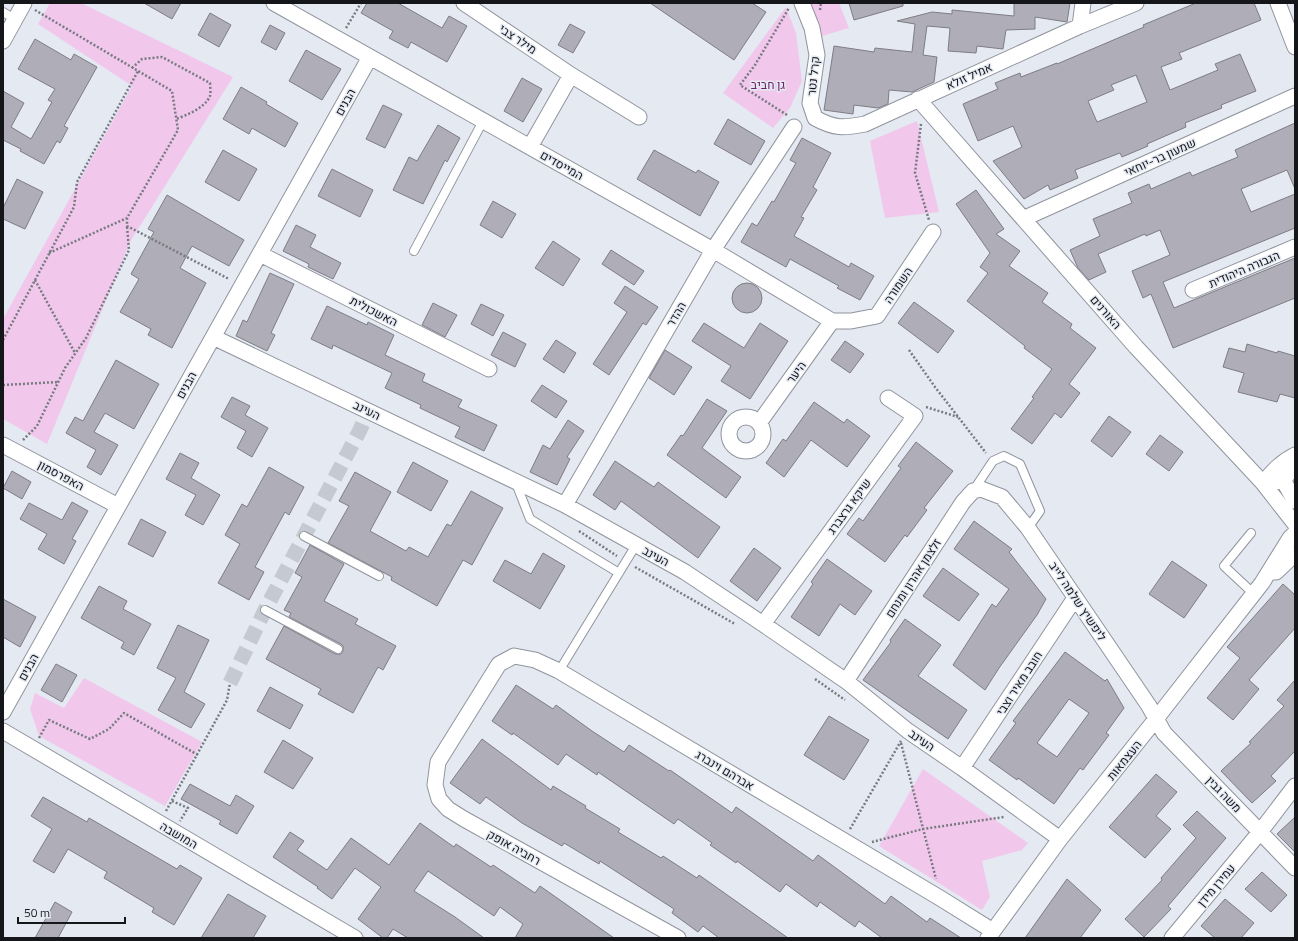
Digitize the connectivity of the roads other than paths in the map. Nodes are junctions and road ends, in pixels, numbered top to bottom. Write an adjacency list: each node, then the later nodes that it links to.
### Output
1 (24, 3): 8 (street)
2 (274, 3): 12 (street, המייסדים)
3 (464, 3): 13 (street, מילר צבי)
4 (802, 3): 16 (street, קרל נטר)
5 (1083, 3): 9 (street)
6 (1136, 3): 9 (street, אמיל זולא)
7 (1278, 3): 11 (street)
8 (9, 15): 10 (street)
9 (1080, 26): 15 (street, אמיל זולא)
10 (3, 42)
11 (1295, 47)
12 (370, 57): 18 (street, המייסדים); 26 (street, הבנים)
13 (571, 75): 17 (street, מילר צבי); 20 (street)
14 (1295, 96): 21 (street, שמעון בר-יוחאי)
15 (918, 99): 16 (street, אמיל זולא); 21 (street, האורנים)
16 (810, 103)
17 (639, 117)
18 (483, 121): 20 (street, המייסדים); 25 (lane)
19 (792, 122): 24 (street, ההדר)
20 (530, 147): 24 (street, המייסדים)
21 (1025, 218): 39 (street, האורנים)
22 (933, 232): 29 (street, השמורה)
23 (1295, 247): 27 (street, הגבורה היהודית)
24 (713, 250): 28 (street, המייסדים); 42 (street, ההדר)
25 (414, 251)
26 (260, 254): 30 (street, הבנים); 31 (street, האשכולית)
27 (1193, 290)
28 (832, 321): 29 (street, המייסדים); 33 (street, היער)
29 (851, 322)
30 (213, 337): 38 (street, העינב); 43 (street, הבנים)
31 (489, 369)
32 (888, 398): 58 (street, שיקא גרצברג)
33 (759, 423)
34 (8, 447): 43 (street, האפרסמון)
35 (1295, 455): 39 (street)
36 (1295, 466): 37 (street)
37 (1283, 480): 39 (street); 41 (street)
38 (516, 482): 42 (street, העינב); 53 (lane)
39 (1263, 483): 44 (street, האורנים)
40 (972, 491): 45 (street, ליפשיץ שלמה לייב); 45 (lane); 61 (street, זלצמן אהרון ומנחם)
41 (1295, 501)
42 (565, 505): 49 (street, העינב)
43 (118, 506): 63 (street, הבנים)
44 (1295, 524)
45 (1028, 528): 56 (street, ליפשיץ שלמה לייב)
46 (1251, 533): 55 (lane)
47 (1295, 533): 55 (street, העצמאות)
48 (304, 536): 54 (lane)
49 (636, 545): 53 (lane); 58 (street, העינב)
50 (1295, 554): 52 (street, העצמאות)
51 (1295, 562): 52 (street, העצמאות)
52 (1280, 569): 55 (street, העצמאות)
53 (619, 573): 60 (lane)
54 (379, 576)
55 (1258, 588): 64 (street, העצמאות)
56 (1075, 598): 64 (street, ליפשיץ שלמה לייב); 66 (street, חובב מאיר וצבי)
57 (265, 610): 59 (lane)
58 (763, 624): 61 (street, העינב)
59 (338, 649)
60 (559, 671): 62 (street, אברהם וינברג); 71 (street, אברהם וינברג)
61 (846, 681): 66 (street, העינב)
62 (470, 710): 73 (street, רחביה אופק)
63 (3, 712)
64 (1156, 719): 68 (street, משה גבין); 69 (street, העצמאות)
65 (3, 731): 72 (street, המושבה)
66 (962, 768): 69 (street, העינב)
67 (1295, 786): 68 (street, עמירן מידן)
68 (1260, 832): 70 (street, משה גבין); 74 (street, עמירן מידן)
69 (1060, 839): 71 (street, העצמאות)
70 (1295, 868)
71 (990, 934)
72 (356, 938)
73 (678, 938)
74 (1172, 938)

